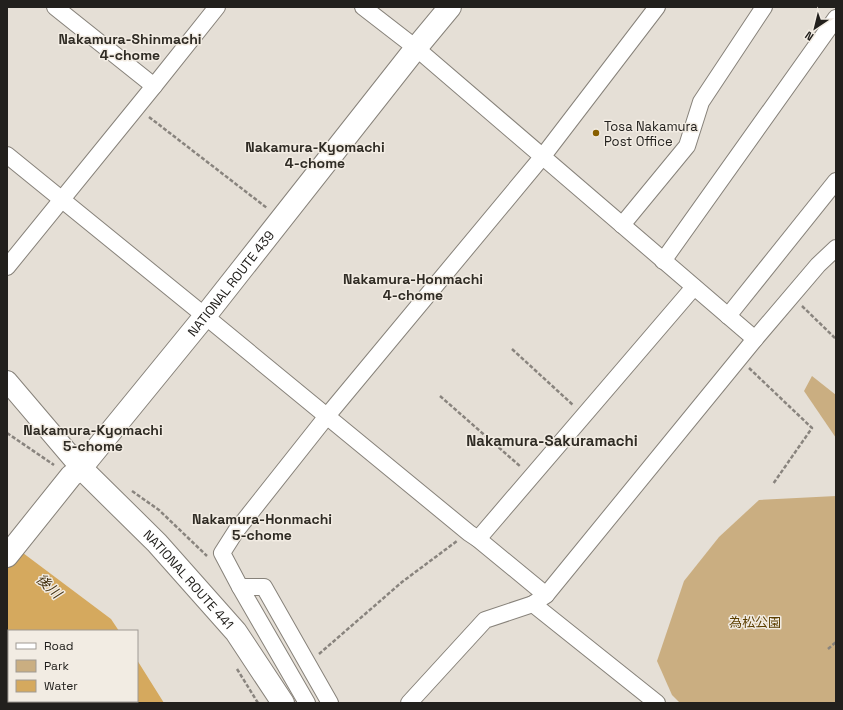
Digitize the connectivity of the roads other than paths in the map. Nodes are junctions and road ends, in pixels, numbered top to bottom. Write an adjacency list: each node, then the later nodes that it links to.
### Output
1 (55, 7): 9 (street)
2 (217, 7): 9 (street)
3 (363, 7): 8 (street)
4 (450, 7): 8 (highway, NATIONAL ROUTE 439)
5 (657, 7): 11 (street)
6 (764, 7): 14 (street)
7 (836, 18): 16 (street)
8 (416, 48): 11 (street); 19 (highway, NATIONAL ROUTE 439)
9 (154, 86): 13 (street)
10 (7, 155): 13 (street)
11 (543, 156): 14 (street); 23 (street)
12 (836, 181): 20 (street)
13 (62, 199): 17 (street); 19 (street)
14 (622, 225): 16 (street)
15 (836, 248): 21 (street)
16 (663, 261): 18 (street)
17 (7, 267)
18 (694, 287): 20 (street); 25 (street)
19 (205, 316): 23 (street); 24 (highway, NATIONAL ROUTE 439)
20 (728, 316): 21 (street)
21 (755, 339): 28 (street)
22 (7, 381): 24 (street)
23 (327, 416): 25 (street); 27 (street)
24 (76, 472): 26 (highway, NATIONAL ROUTE 439); 30 (highway, NATIONAL ROUTE 441)
25 (474, 536): 28 (street)
26 (7, 556)
27 (240, 587): 31 (street); 32 (street)
28 (546, 595): 29 (street)
29 (533, 604): 33 (street); 34 (street)
30 (283, 703)
31 (307, 703)
32 (330, 703)
33 (409, 703)
34 (657, 703)

